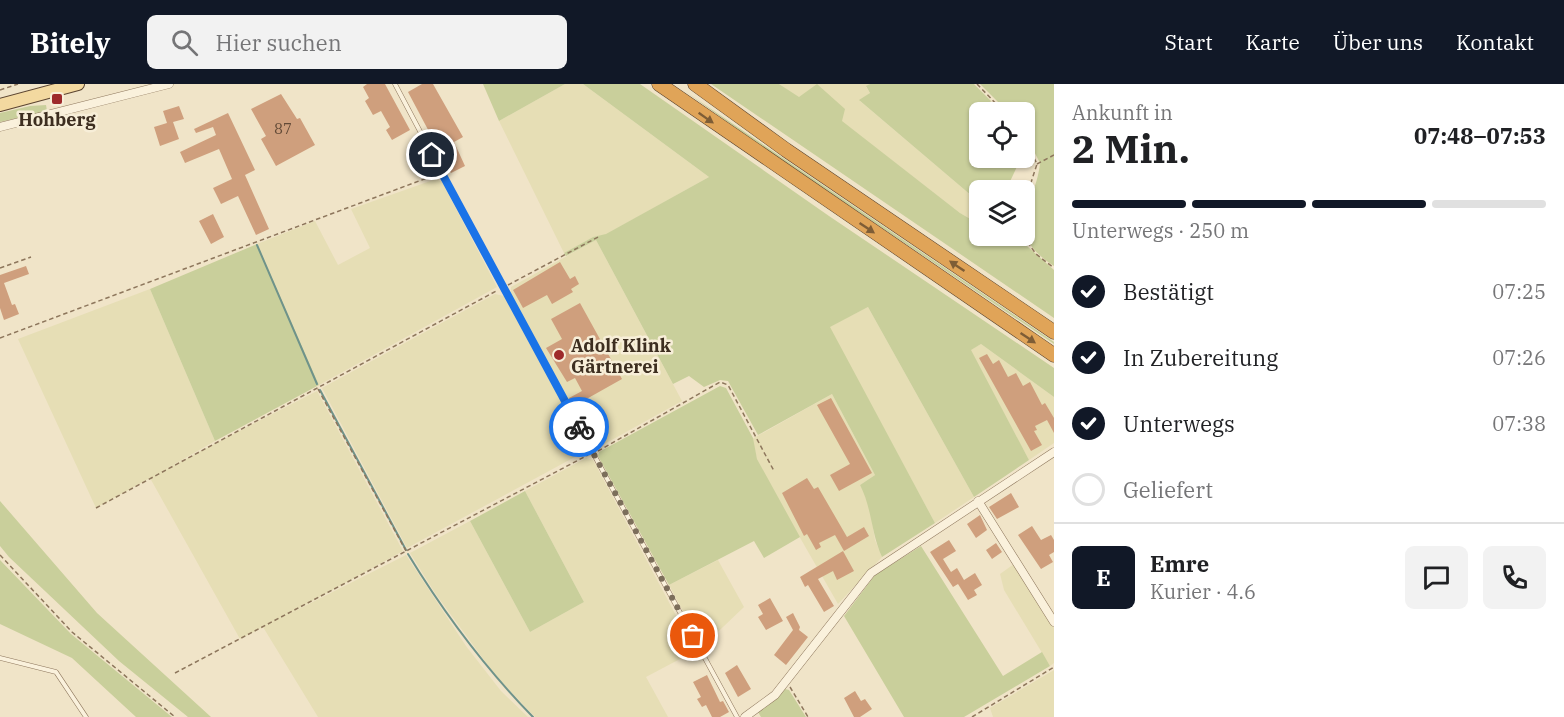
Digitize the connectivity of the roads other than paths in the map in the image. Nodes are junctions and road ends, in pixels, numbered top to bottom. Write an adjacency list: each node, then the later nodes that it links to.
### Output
1 (78, 84): 6 (main road)
2 (169, 84): 7 (street)
3 (395, 84): 15 (lane)
4 (658, 84): 9 (highway, one-way to 9)
5 (695, 84): 8 (highway, one-way to 5)
6 (0, 105)
7 (0, 127)
8 (1054, 332)
9 (1054, 355)
10 (1054, 452): 11 (street)
11 (978, 501): 12 (street); 16 (street)
12 (1054, 622)
13 (0, 658): 14 (lane)
14 (86, 717)
15 (737, 717)
16 (745, 717)

